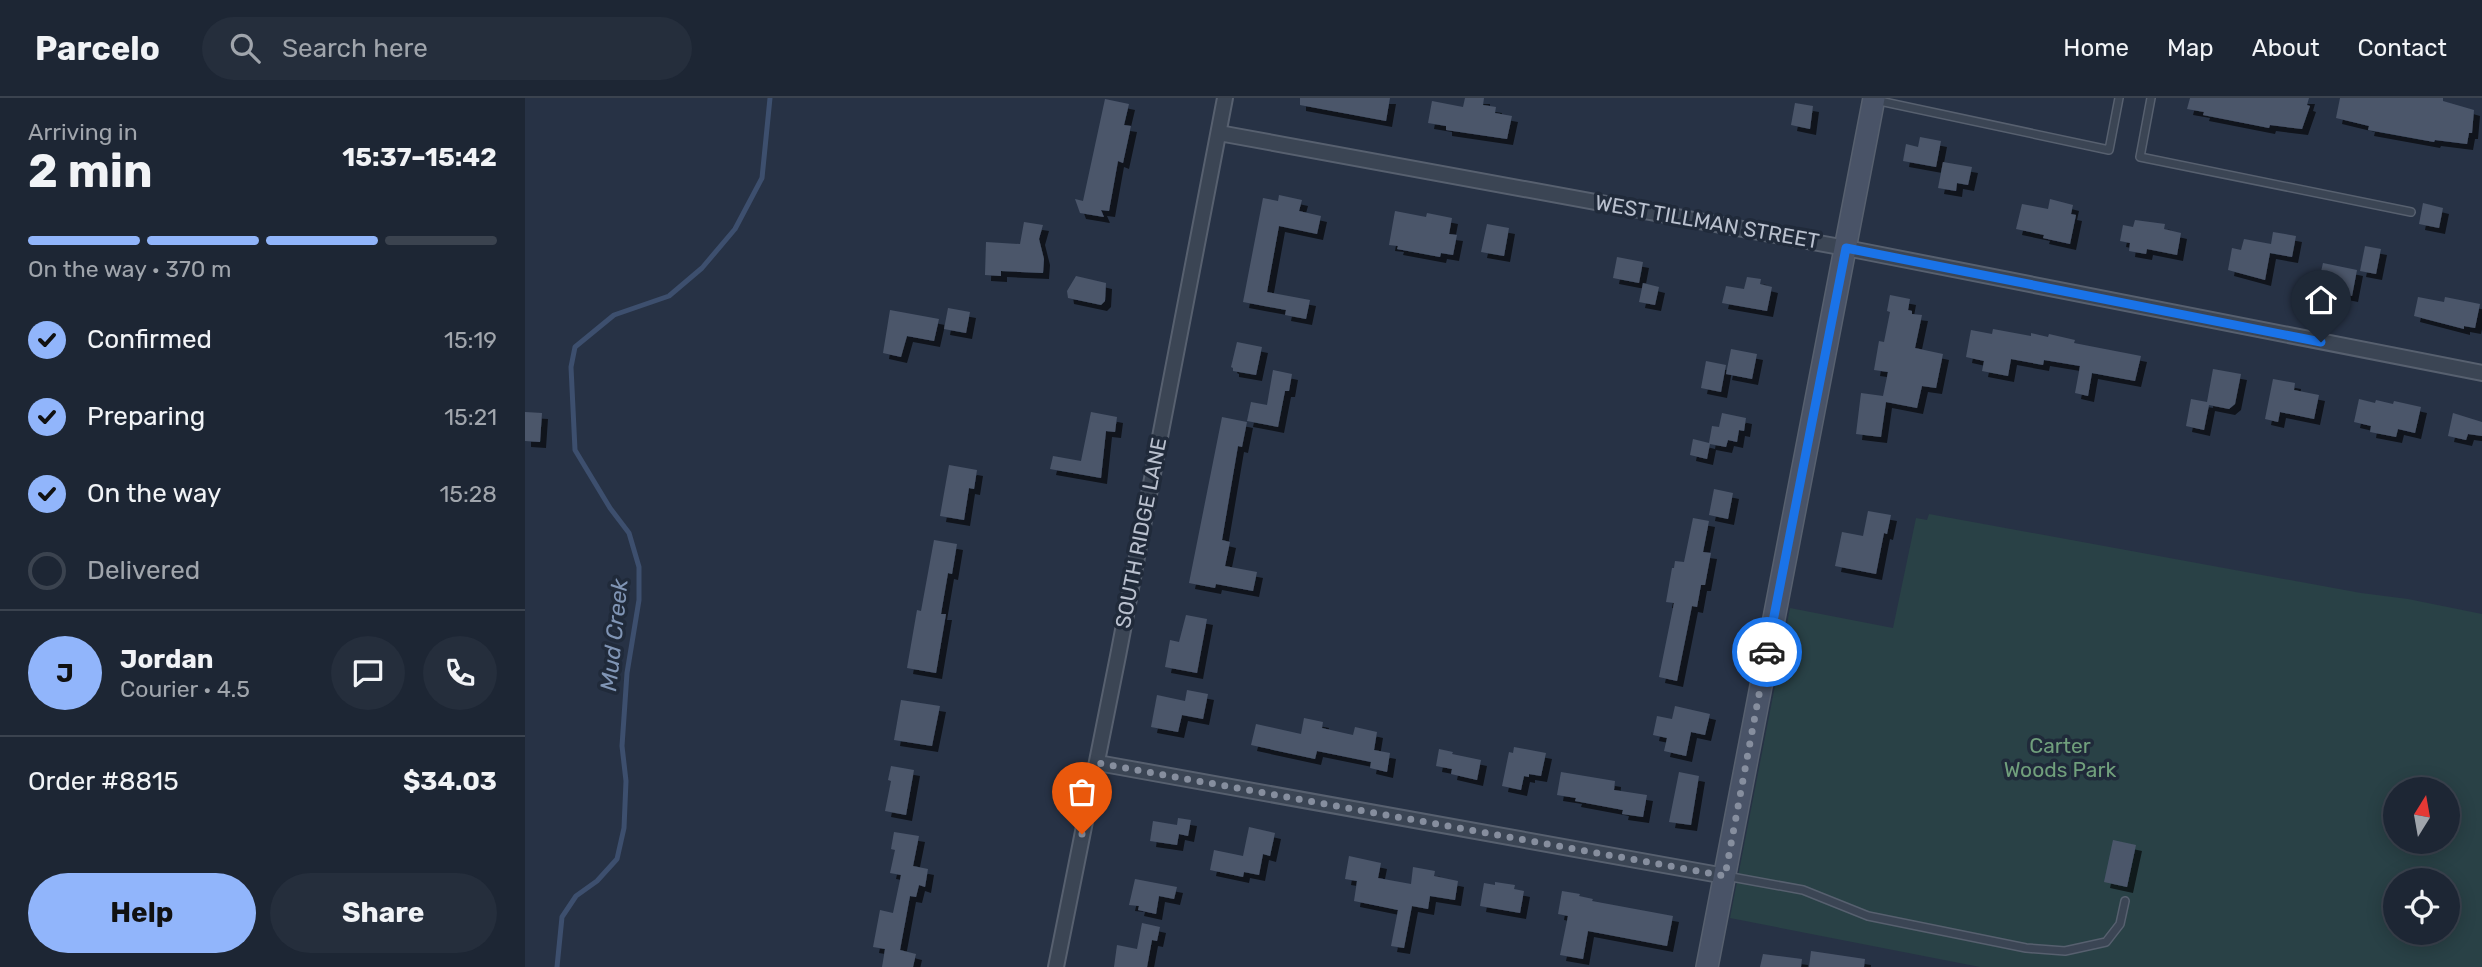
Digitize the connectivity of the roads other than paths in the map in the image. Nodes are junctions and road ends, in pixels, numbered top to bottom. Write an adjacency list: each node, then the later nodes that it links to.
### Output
1 (1225, 98): 5 (street, SOUTH RIDGE LANE)
2 (2119, 98): 4 (lane)
3 (2151, 98): 6 (lane)
4 (1874, 99): 7 (main road)
5 (1219, 133): 7 (street, WEST TILLMAN STREET); 9 (street, SOUTH RIDGE LANE)
6 (2411, 212)
7 (1846, 248): 8 (street, WEST TILLMAN STREET); 10 (main road)
8 (2482, 373)
9 (1098, 763): 10 (street); 12 (street, SOUTH RIDGE LANE)
10 (1725, 876): 11 (lane); 13 (main road)
11 (2125, 901)
12 (1056, 967)
13 (1707, 967)

